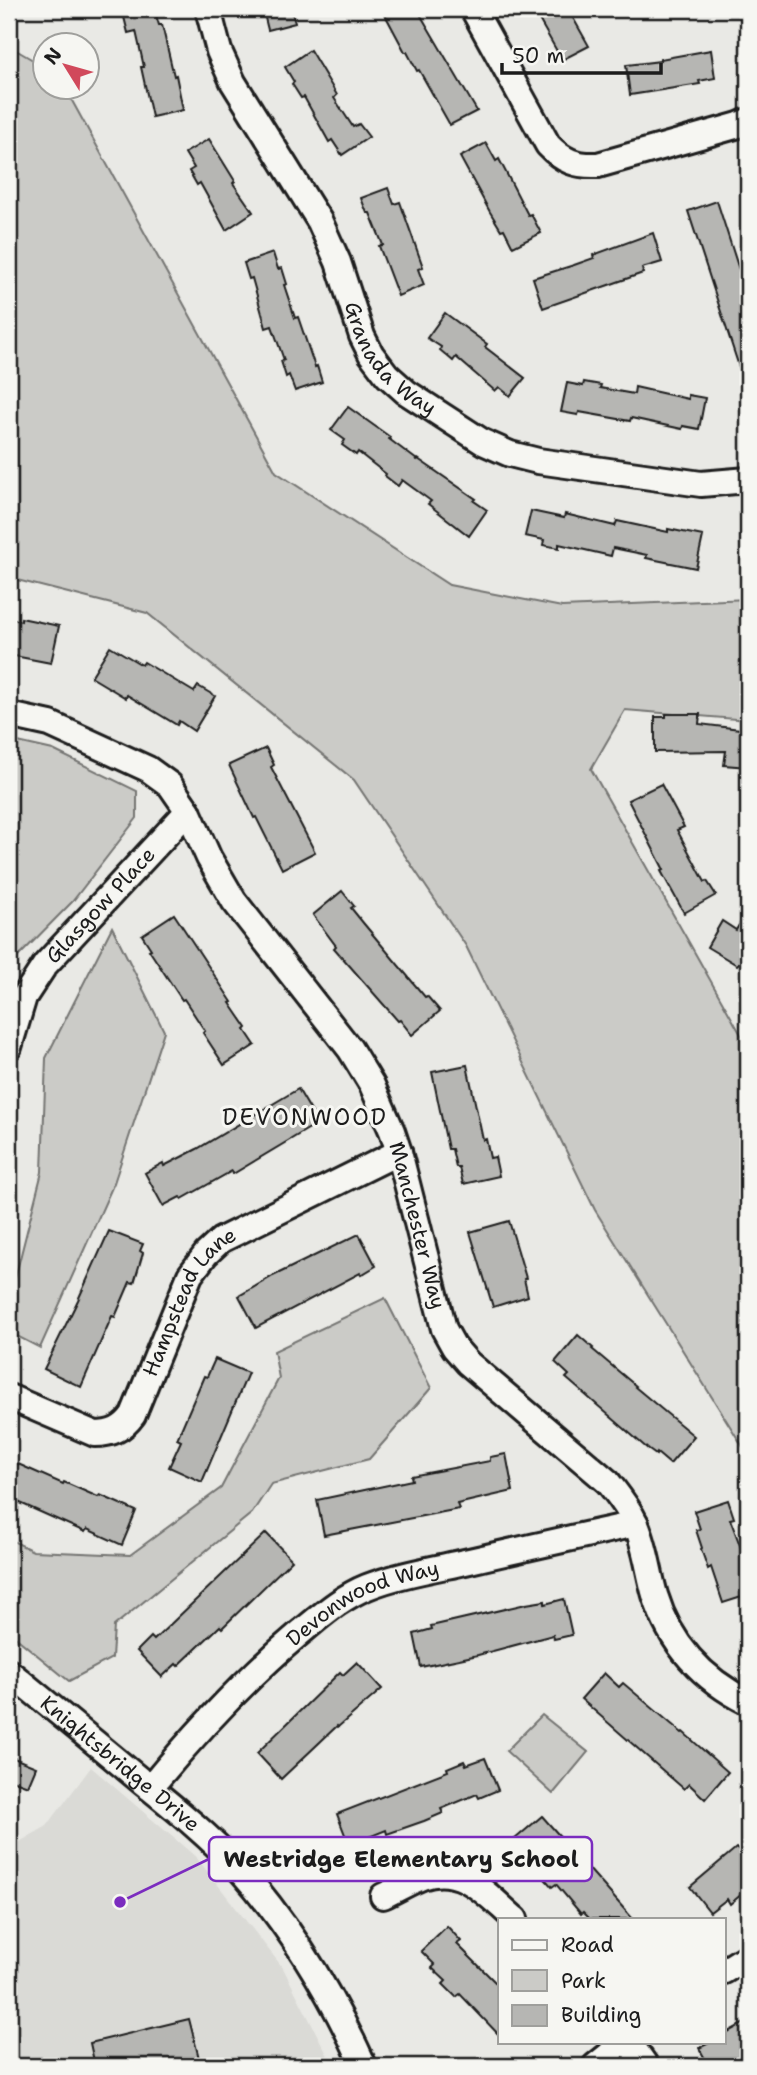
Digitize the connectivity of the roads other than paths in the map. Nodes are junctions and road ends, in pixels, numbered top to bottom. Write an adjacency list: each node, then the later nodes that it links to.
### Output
1 (208, 9): 4 (street, Granada Way)
2 (473, 9): 3 (street)
3 (748, 121)
4 (748, 480)
5 (9, 715): 6 (street, Manchester Way)
6 (188, 811): 7 (street, Glasgow Place); 8 (street, Manchester Way)
7 (9, 1047)
8 (398, 1152): 9 (street, Hampstead Lane); 10 (street, Manchester Way)
9 (9, 1397)
10 (636, 1524): 12 (street, Manchester Way); 13 (street, Devonwood Way)
11 (9, 1672): 13 (street, Knightsbridge Drive)
12 (748, 1702)
13 (150, 1788): 20 (street, Knightsbridge Drive)
14 (383, 1896): 15 (street)
15 (514, 1918)
16 (748, 1956): 17 (street)
17 (726, 1969)
18 (618, 2044): 21 (street)
19 (630, 2044): 22 (street)
20 (363, 2066)
21 (595, 2066)
22 (646, 2066)

